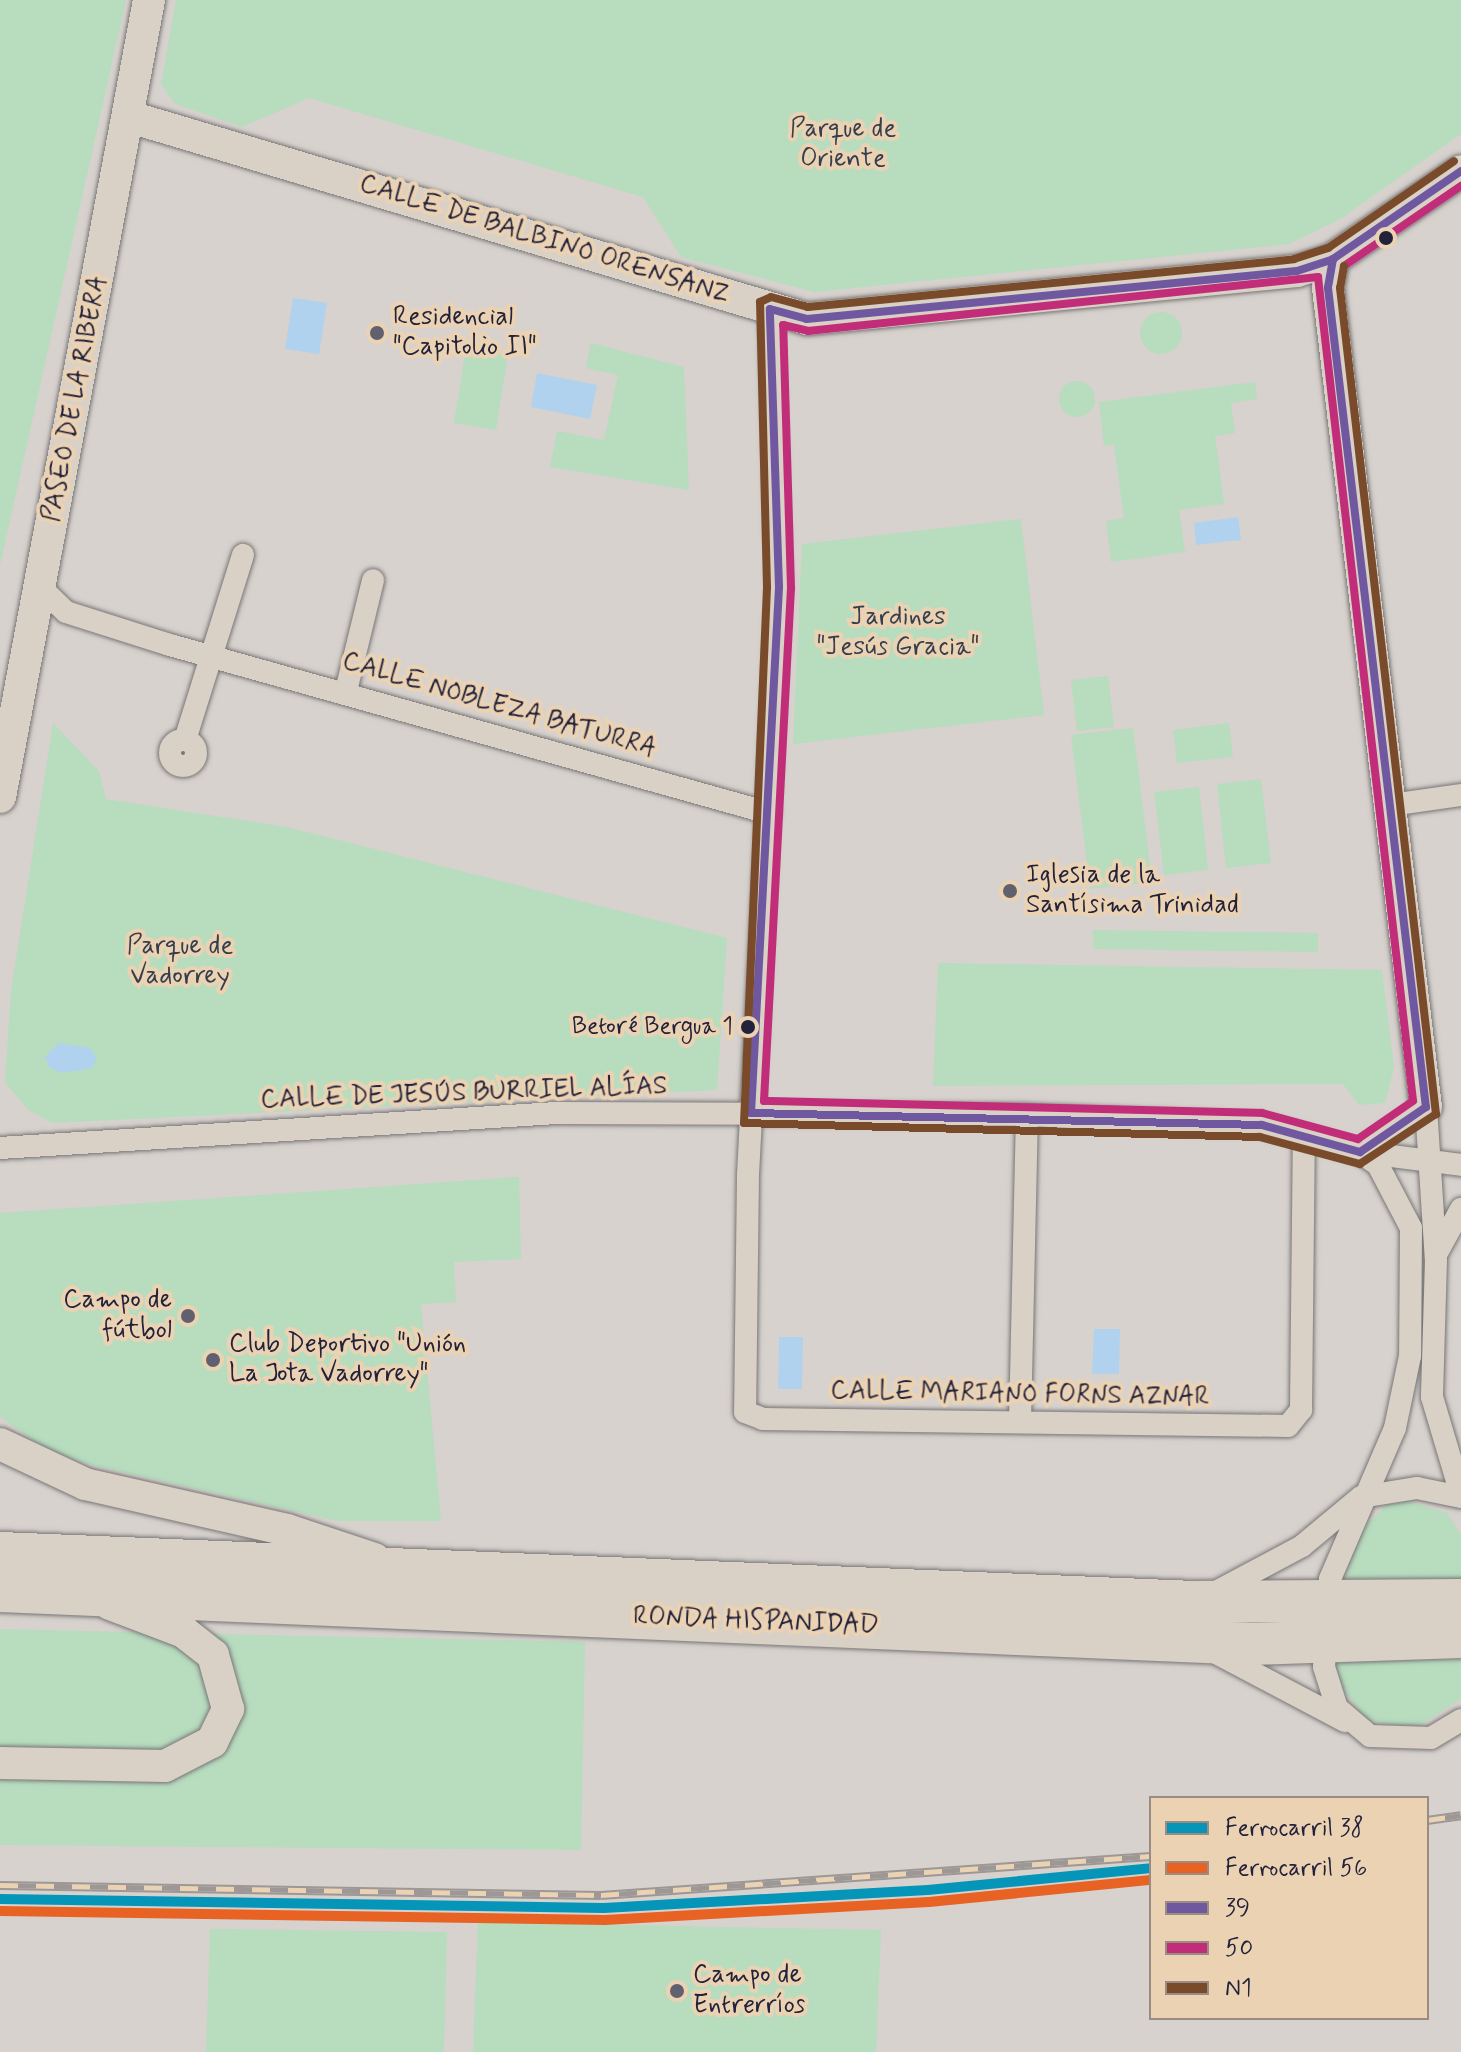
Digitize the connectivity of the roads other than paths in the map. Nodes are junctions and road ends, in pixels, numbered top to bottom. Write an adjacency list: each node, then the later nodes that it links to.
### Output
1 (149, 0): 2 (street, PASEO DE LA RIBERA)
2 (130, 117): 5 (street, CALLE DE BALBINO ORENSANZ); 8 (street, PASEO DE LA RIBERA)
3 (1461, 171): 4 (street, CALLE DE BALBINO ORENSANZ)
4 (1333, 259): 5 (street, CALLE DE BALBINO ORENSANZ); 16 (street)
5 (770, 309): 17 (street)
6 (243, 555): 11 (street)
7 (373, 580): 12 (street)
8 (40, 587): 9 (street, CALLE NOBLEZA BATURRA); 10 (street, PASEO DE LA RIBERA)
9 (66, 612): 10 (street); 11 (street, CALLE NOBLEZA BATURRA)
10 (33, 624): 15 (street, PASEO DE LA RIBERA)
11 (212, 654): 12 (street, CALLE NOBLEZA BATURRA); 13 (street)
12 (346, 691): 17 (street, CALLE NOBLEZA BATURRA)
13 (185, 740)
14 (1461, 795): 16 (street)
15 (0, 797)
16 (1390, 805): 18 (street)
17 (769, 813): 19 (street)
18 (1426, 1107): 23 (street); 24 (street)
19 (751, 1113): 20 (street, CALLE DE JESÚS BURRIEL ALÍAS); 22 (street, CALLE DE JESÚS BURRIEL ALÍAS); 28 (street, CALLE MARIANO FORNS AZNAR)
20 (1027, 1115): 21 (street, CALLE DE JESÚS BURRIEL ALÍAS); 28 (street)
21 (1304, 1137): 23 (street, CALLE DE JESÚS BURRIEL ALÍAS); 28 (street, CALLE MARIANO FORNS AZNAR)
22 (0, 1148)
23 (1360, 1152): 24 (street, CALLE DE JESÚS BURRIEL ALÍAS); 31 (street)
24 (1431, 1162): 25 (street, CALLE DE JESÚS BURRIEL ALÍAS); 27 (street)
25 (1461, 1165)
26 (1461, 1209): 27 (street)
27 (1436, 1260): 30 (street)
28 (1020, 1422)
29 (0, 1444): 33 (street)
30 (1461, 1496): 31 (street)
31 (1361, 1497): 38 (street); 39 (street)
32 (0, 1553): 34 (highway)
33 (411, 1571): 34 (highway, RONDA HISPANIDAD); 38 (highway, RONDA HISPANIDAD)
34 (52, 1574): 35 (highway); 36 (highway, RONDA HISPANIDAD)
35 (0, 1591)
36 (93, 1596): 38 (highway, RONDA HISPANIDAD); 43 (street)
37 (1461, 1600): 39 (highway, RONDA HISPANIDAD)
38 (1191, 1621): 39 (highway, RONDA HISPANIDAD); 42 (street)
39 (1324, 1623): 40 (highway, RONDA HISPANIDAD); 42 (street)
40 (1461, 1637)
41 (1461, 1721): 42 (street)
42 (1347, 1723)
43 (0, 1763)

